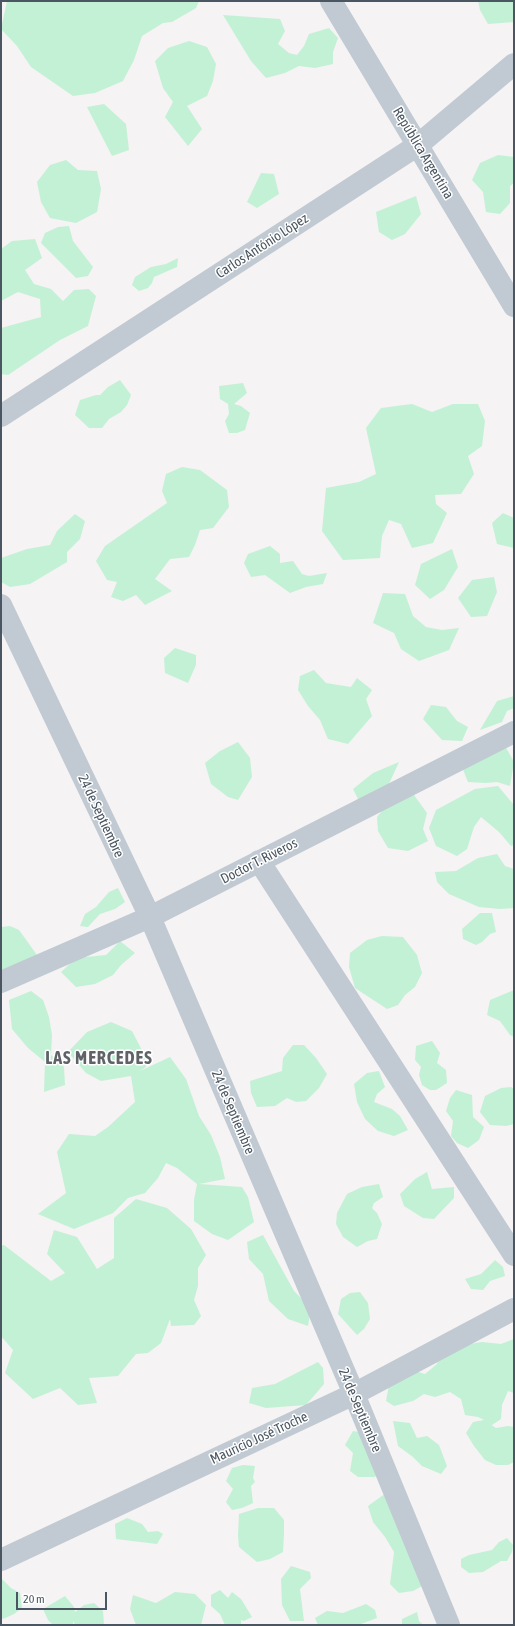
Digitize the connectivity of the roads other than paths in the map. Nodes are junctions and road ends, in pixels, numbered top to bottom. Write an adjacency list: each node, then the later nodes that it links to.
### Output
1 (330, 1): 3 (street, República Argentina)
2 (514, 64): 3 (street, Carlos António López)
3 (418, 145): 4 (street, República Argentina); 5 (street, Carlos António López)
4 (514, 306)
5 (1, 416)
6 (1, 605): 9 (street, 24 de Septiembre)
7 (514, 732): 8 (street, Doctor T. Riveros)
8 (259, 861): 9 (street, Doctor T. Riveros); 11 (street)
9 (150, 917): 10 (street, Doctor T. Riveros); 13 (street, 24 de Septiembre)
10 (1, 982)
11 (514, 1255)
12 (514, 1309): 13 (street, Mauricio José Troche)
13 (354, 1394): 14 (street, Mauricio José Troche); 15 (street, 24 de Septiembre)
14 (1, 1560)
15 (449, 1625)

